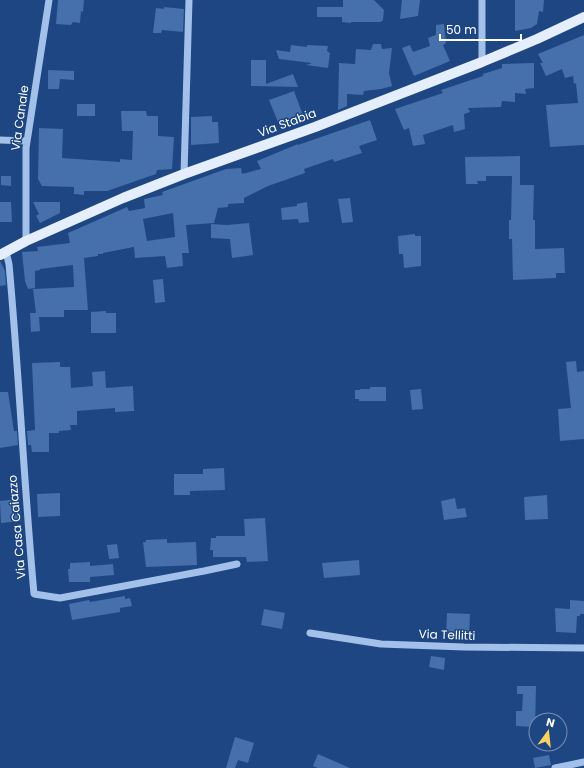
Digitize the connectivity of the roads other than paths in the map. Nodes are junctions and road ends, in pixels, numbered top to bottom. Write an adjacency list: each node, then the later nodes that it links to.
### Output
1 (49, 0): 7 (street, Via Canale)
2 (189, 0): 8 (street)
3 (482, 0): 5 (street)
4 (584, 17): 5 (main road, Via Stabia)
5 (482, 62): 8 (main road, Via Stabia)
6 (0, 140): 7 (street)
7 (27, 141): 9 (street, Via Canale)
8 (184, 174): 9 (main road, Via Stabia)
9 (26, 241): 10 (main road, Via Stabia)
10 (3, 254): 11 (street, Via Casa Caiazzo)
11 (237, 564)
12 (310, 633): 13 (street, Via Tellitti)
13 (584, 648)
14 (584, 762): 15 (street)
15 (555, 768)

